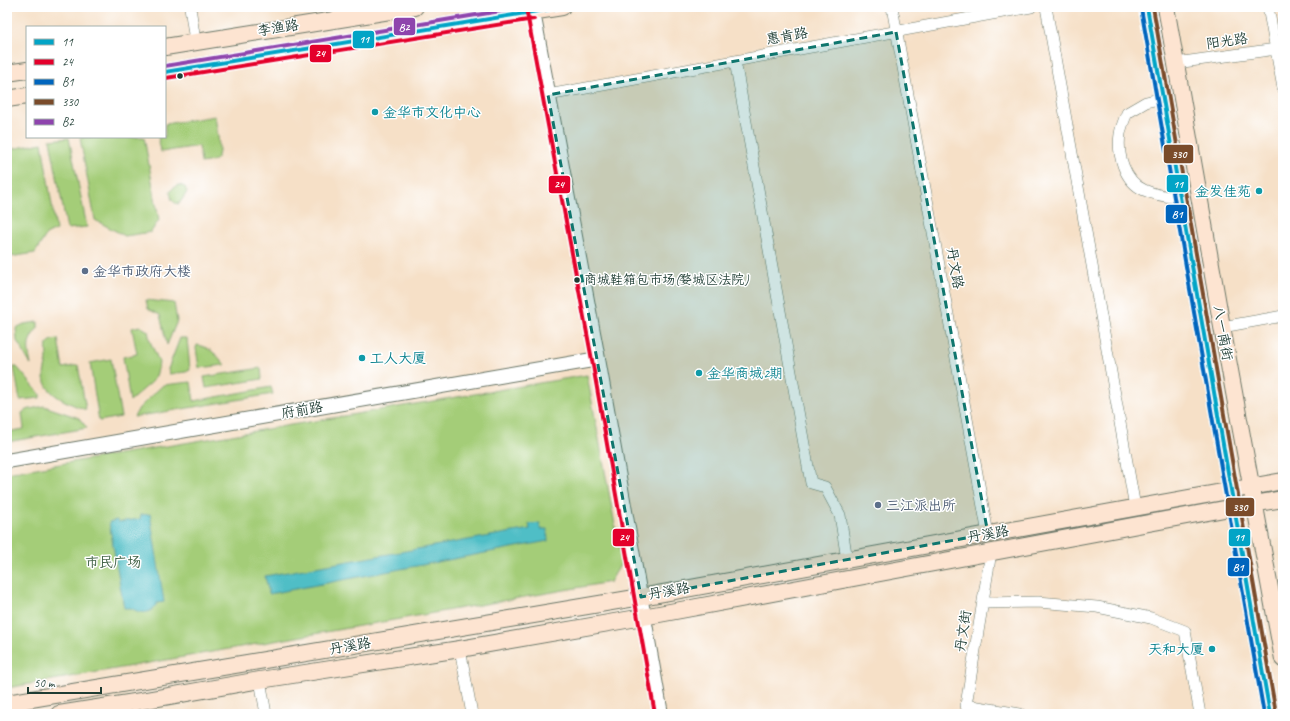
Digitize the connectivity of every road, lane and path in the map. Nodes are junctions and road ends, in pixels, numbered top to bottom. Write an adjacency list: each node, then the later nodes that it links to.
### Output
1 (190, 7): 12 (street)
2 (415, 7): 12 (main road, 李渔路)
3 (562, 7): 10 (main road, 李渔路)
4 (892, 7): 11 (street, 丹文路)
5 (1031, 7): 11 (street, 惠肯路)
6 (1046, 7): 35 (street)
7 (1147, 7): 23 (main road, 八一南街)
8 (1166, 7): 16 (main road, 八一南街)
9 (1268, 7): 14 (street)
10 (532, 10): 18 (main road, 李渔路); 21 (street)
11 (896, 32): 15 (street, 惠肯路); 37 (street, 丹文路)
12 (195, 42): 13 (main road, 李渔路)
13 (166, 47)
14 (1279, 48): 16 (street, 阳光路); 20 (street)
15 (735, 61): 21 (street, 惠肯路); 39 (street)
16 (1176, 63): 27 (main road, 八一南街)
17 (26, 70): 19 (main road)
18 (166, 72)
19 (7, 73)
20 (1283, 88)
21 (548, 95): 28 (street)
22 (26, 96): 24 (main road)
23 (1163, 98): 25 (main road, 八一南街); 25 (street)
24 (7, 99)
25 (1180, 198): 32 (main road, 八一南街)
26 (1283, 316): 27 (street)
27 (1222, 328): 31 (main road, 八一南街)
28 (598, 359): 29 (street, 府前路); 40 (street)
29 (7, 461)
30 (1283, 481): 31 (main road, 丹溪路)
31 (1251, 486): 32 (main road, 丹溪路); 34 (main road, 八一南街)
32 (1232, 490): 35 (main road, 丹溪路); 36 (main road, 八一南街)
33 (1283, 499): 34 (main road, 丹溪路)
34 (1255, 504): 36 (main road, 丹溪路); 44 (main road, 八一南街)
35 (1135, 507): 37 (main road, 丹溪路)
36 (1235, 507): 38 (main road, 丹溪路); 54 (main road, 八一南街)
37 (988, 534): 39 (main road, 丹溪路)
38 (991, 552): 41 (street, 丹文街); 42 (main road, 丹溪路)
39 (847, 560): 40 (main road, 丹溪路)
40 (641, 597): 42 (street); 46 (main road, 丹溪路)
41 (983, 603): 47 (street, 丹文街); 53 (street)
42 (643, 617): 43 (main road, 丹溪路); 51 (street)
43 (460, 649): 45 (main road, 丹溪路); 50 (street)
44 (1283, 659)
45 (260, 680): 48 (main road, 丹溪路); 49 (street)
46 (7, 704)
47 (967, 710): 52 (street)
48 (59, 714)
49 (266, 714)
50 (472, 714)
51 (661, 714)
52 (1020, 714)
53 (1200, 714)
54 (1270, 714)

